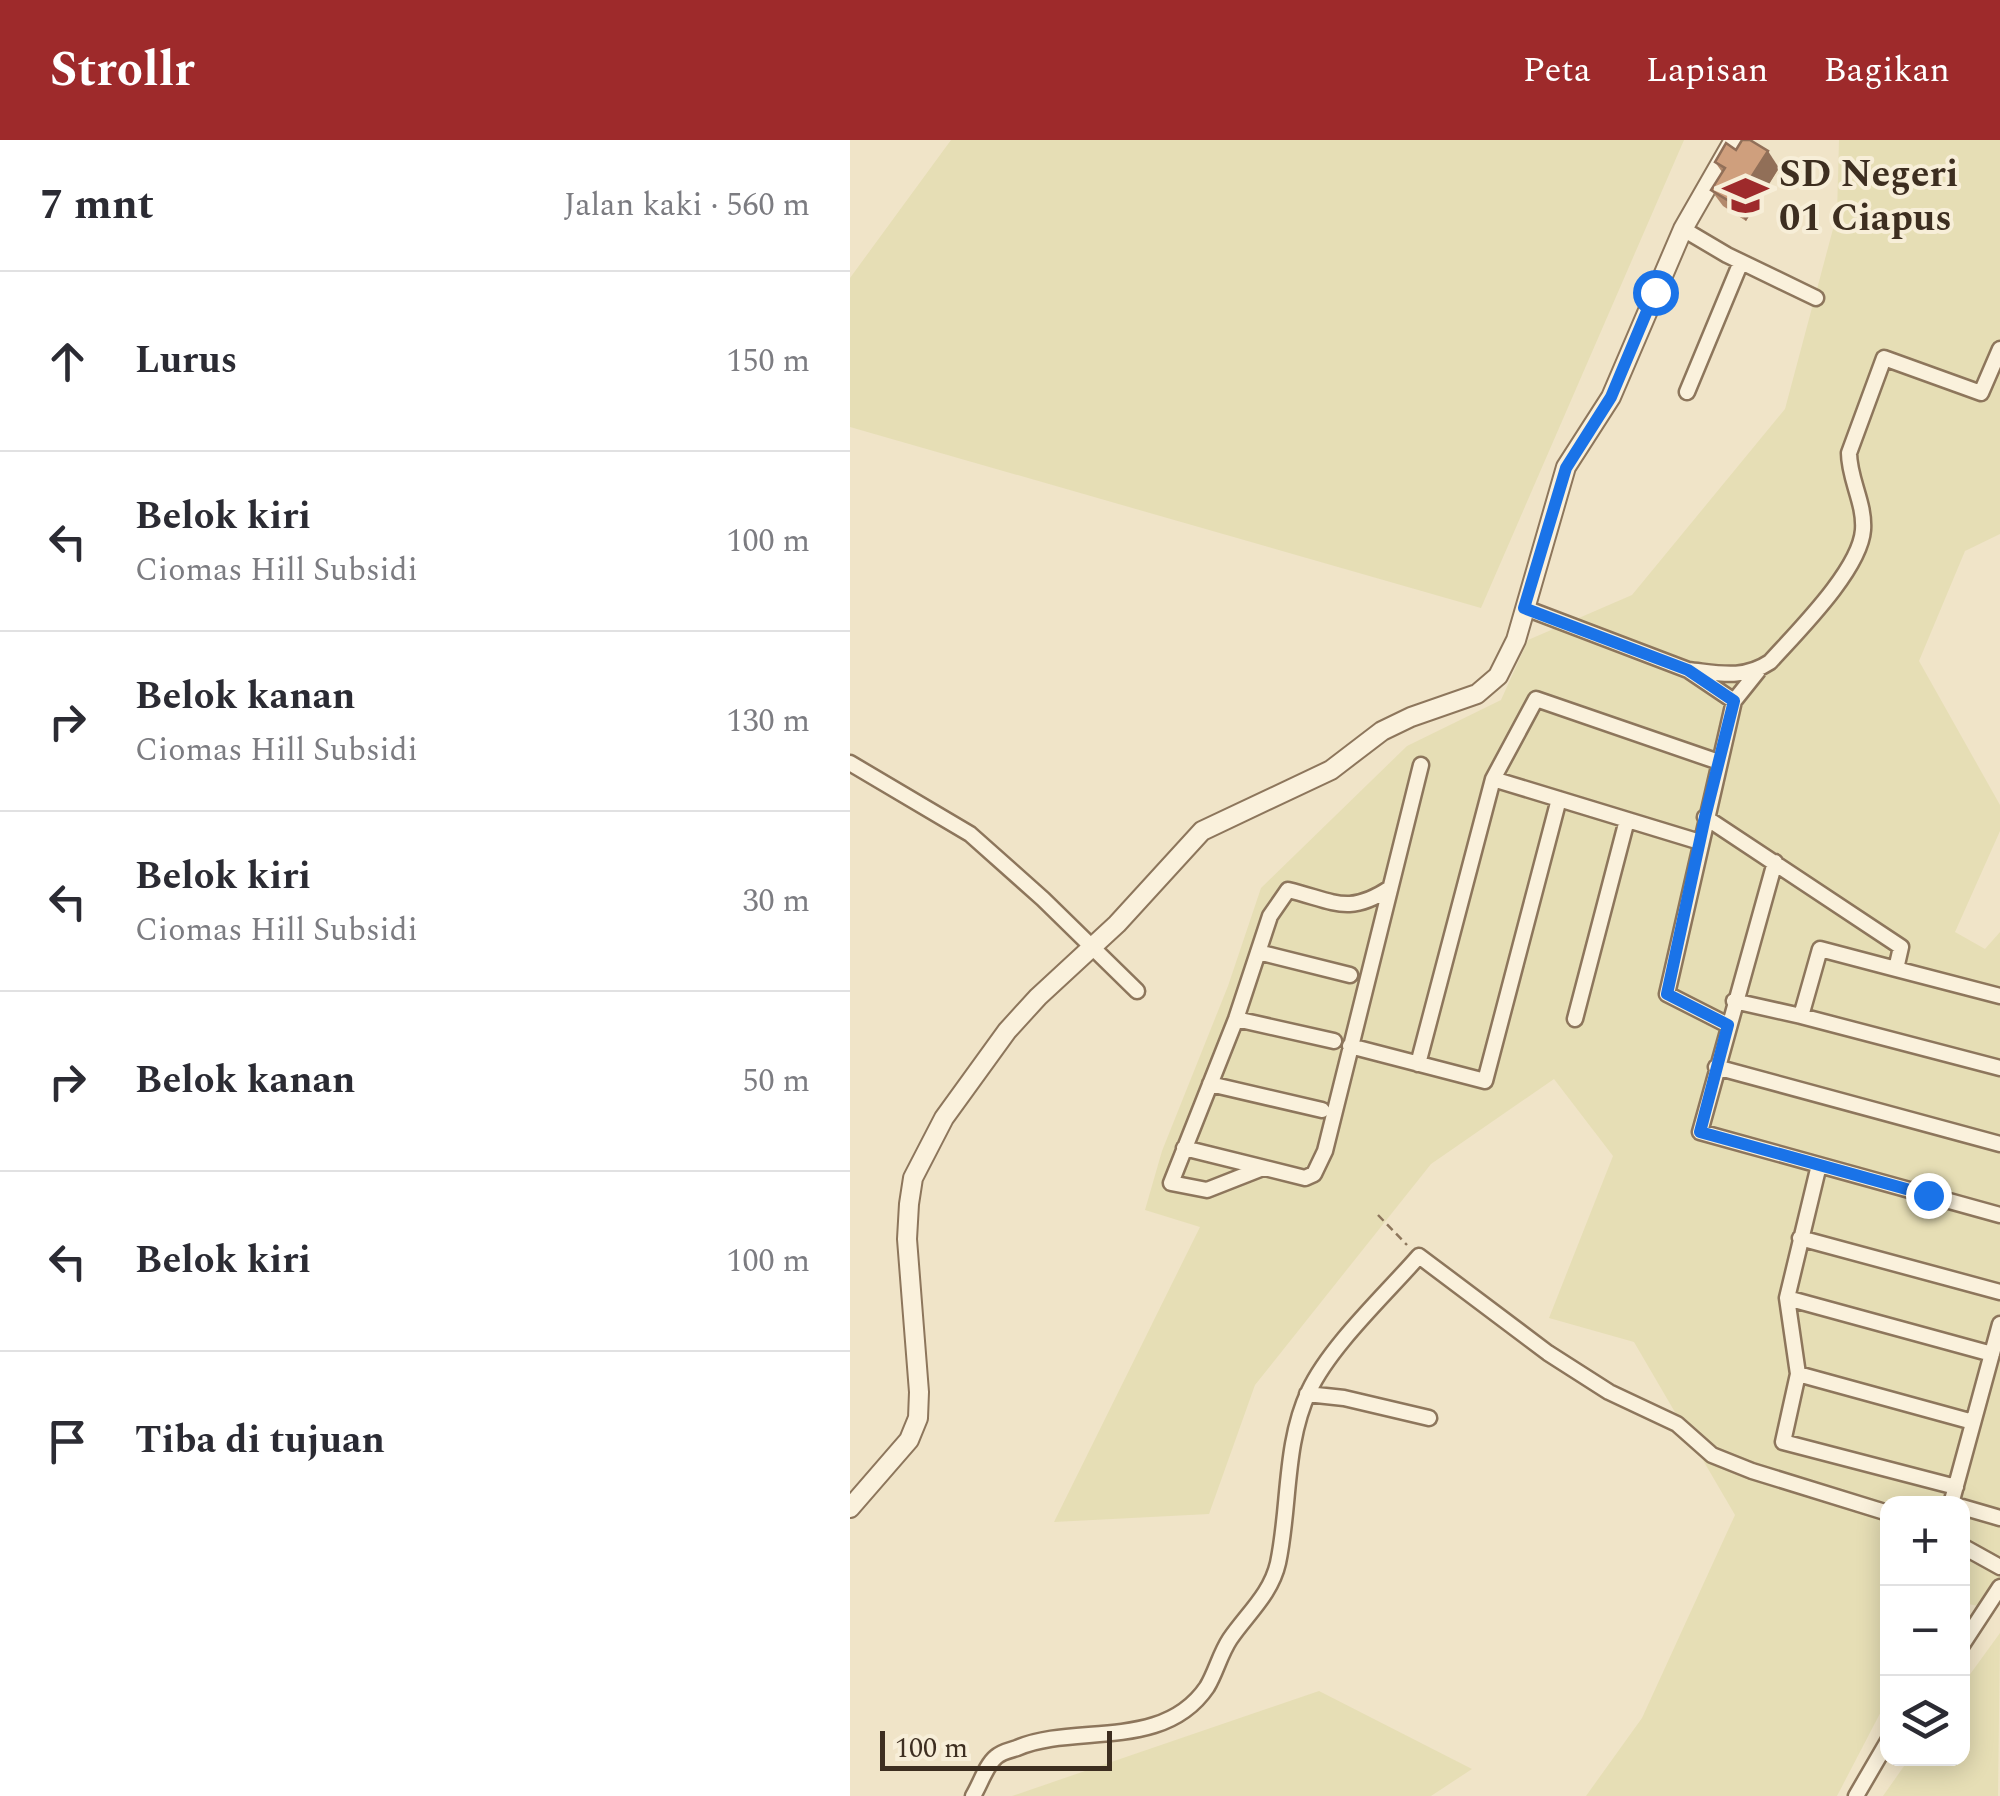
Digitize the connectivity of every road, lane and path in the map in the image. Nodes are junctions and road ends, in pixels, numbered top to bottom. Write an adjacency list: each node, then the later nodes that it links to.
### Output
1 (1734, 140): 2 (street)
2 (1683, 228): 3 (street); 8 (street)
3 (1741, 262): 4 (street); 7 (street)
4 (1816, 298)
5 (2000, 349): 6 (street)
6 (1997, 367): 10 (street)
7 (1687, 392)
8 (1524, 608): 9 (street); 22 (street)
9 (1688, 670): 10 (street); 11 (street)
10 (1759, 670): 11 (street)
11 (1734, 701): 12 (street)
12 (1719, 762): 15 (street); 17 (street)
13 (850, 763): 22 (street)
14 (1421, 765): 21 (street)
15 (1493, 780): 16 (street); 35 (street)
16 (1559, 799): 18 (street); 35 (street)
17 (1705, 817): 19 (street); 20 (street)
18 (1627, 820): 19 (street); 31 (street)
19 (1700, 842): 32 (street)
20 (1775, 862): 24 (street); 28 (street)
21 (1390, 888): 23 (street); 34 (street)
22 (1092, 948): 26 (street); 58 (street)
23 (1258, 952): 25 (street); 30 (street)
24 (1896, 970): 27 (street); 29 (street)
25 (1350, 975)
26 (1138, 991)
27 (2000, 996)
28 (1734, 1001): 29 (street); 32 (street)
29 (1801, 1016): 37 (street)
30 (1236, 1018): 33 (street); 38 (street)
31 (1575, 1018)
32 (1728, 1025): 36 (street)
33 (1334, 1040)
34 (1350, 1046): 35 (street); 43 (street)
35 (1418, 1064)
36 (1716, 1067): 40 (street); 42 (street)
37 (2000, 1068)
38 (1210, 1084): 39 (street); 41 (street)
39 (1322, 1110)
40 (2000, 1144)
41 (1184, 1148): 43 (street); 43 (street)
42 (1819, 1165): 45 (street); 46 (street)
43 (1263, 1168)
44 (1378, 1215): 47 (path)
45 (2000, 1215)
46 (1800, 1238): 48 (street); 49 (street)
47 (1419, 1256): 53 (street); 60 (street)
48 (2000, 1292)
49 (1787, 1298): 51 (street); 52 (street)
50 (2000, 1324): 51 (street)
51 (1992, 1354): 55 (street)
52 (1798, 1374): 55 (street); 56 (street)
53 (1307, 1394): 54 (street); 67 (street)
54 (1428, 1418)
55 (1973, 1422): 56 (street)
56 (1956, 1487): 57 (street)
57 (1954, 1496)
58 (850, 1508)
59 (1970, 1509): 61 (street)
60 (1880, 1511)
61 (2000, 1518)
62 (1970, 1550): 63 (street)
63 (2000, 1567)
64 (2000, 1587): 65 (street)
65 (1970, 1633)
66 (1880, 1755): 68 (street)
67 (974, 1796)
68 (1856, 1796)

